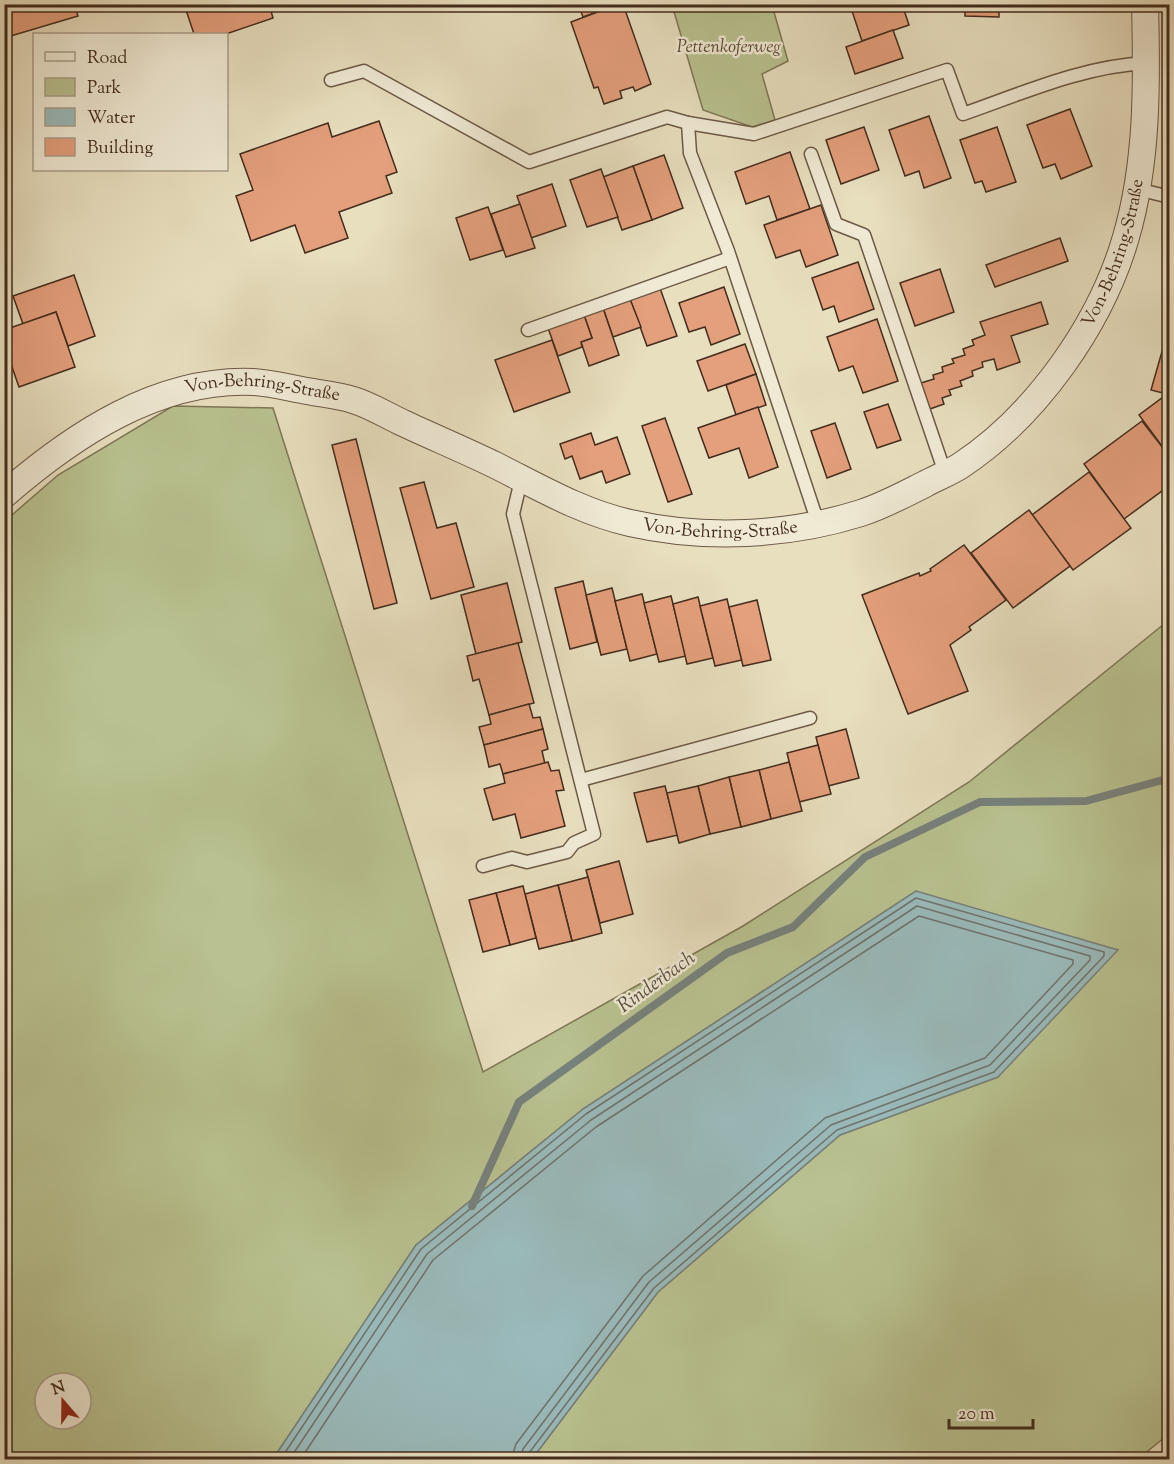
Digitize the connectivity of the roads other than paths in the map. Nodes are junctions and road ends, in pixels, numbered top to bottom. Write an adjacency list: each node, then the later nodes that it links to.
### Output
1 (1145, 4): 2 (street, Von-Behring-Straße)
2 (1147, 63): 4 (lane); 6 (street, Von-Behring-Straße)
3 (330, 80): 4 (lane)
4 (688, 123): 8 (lane)
5 (811, 154): 10 (lane)
6 (1137, 189): 7 (lane); 10 (street, Von-Behring-Straße)
7 (1170, 197)
8 (730, 258): 9 (lane); 13 (lane)
9 (528, 330)
10 (945, 473): 13 (street, Von-Behring-Straße)
11 (521, 480): 12 (street, Von-Behring-Straße); 13 (street, Von-Behring-Straße); 15 (lane)
12 (4, 495)
13 (818, 523)
14 (810, 718): 15 (lane)
15 (581, 780): 16 (lane)
16 (483, 866)

